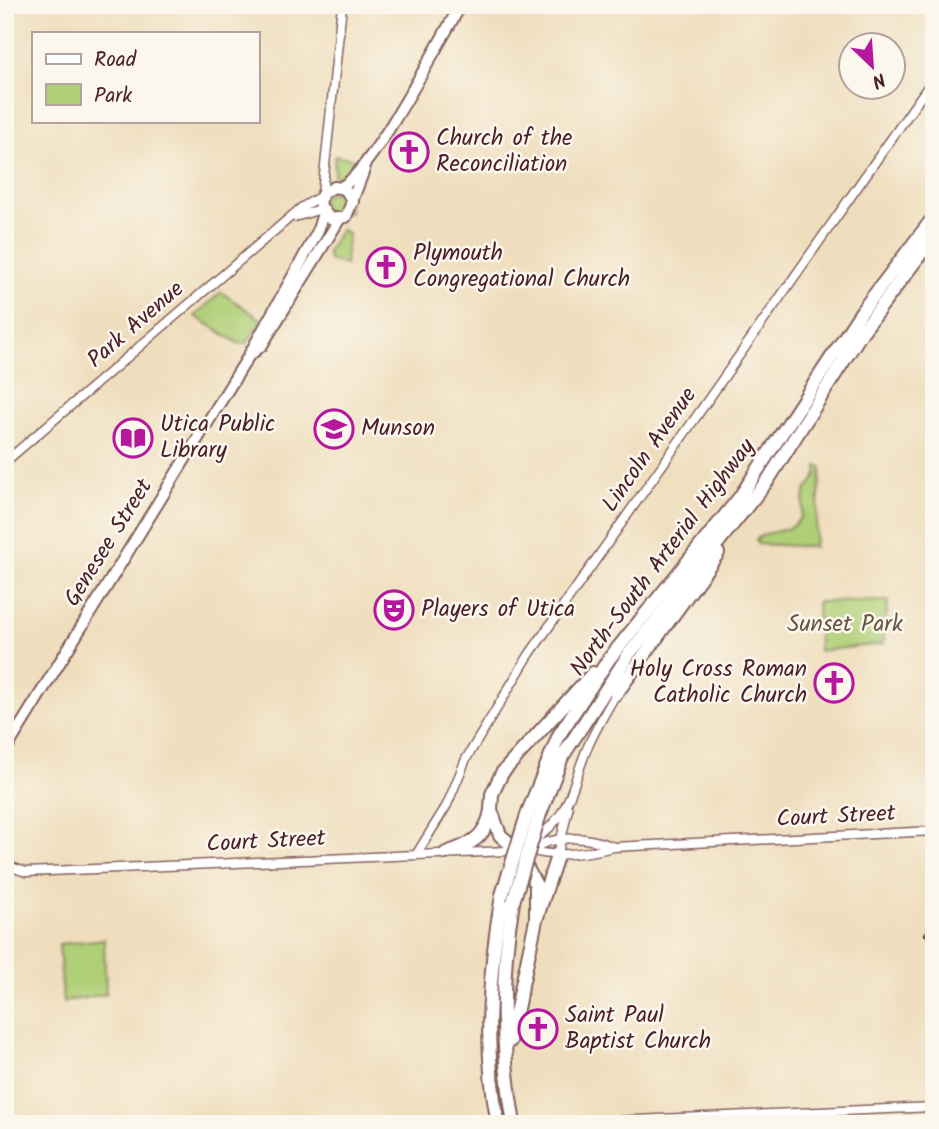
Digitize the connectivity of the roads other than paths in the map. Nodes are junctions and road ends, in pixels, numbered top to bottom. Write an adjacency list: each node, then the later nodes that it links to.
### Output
1 (342, 5): 4 (street)
2 (461, 5): 5 (main road)
3 (934, 78): 29 (street, Lincoln Avenue)
4 (325, 153): 6 (street); 7 (street)
5 (368, 161): 6 (main road); 8 (main road)
6 (340, 187): 7 (main road); 8 (main road)
7 (322, 195): 9 (main road); 11 (street, Park Avenue)
8 (353, 202): 12 (main road)
9 (322, 211): 11 (street, Park Avenue); 12 (main road); 14 (main road, Genesee Street)
10 (934, 217): 17 (highway, North-South Arterial Highway)
11 (292, 219): 15 (street, Park Avenue)
12 (339, 220): 14 (main road, Genesee Street)
13 (934, 236): 16 (highway, North-South Arterial Highway)
14 (248, 356): 19 (main road, Genesee Street)
15 (5, 462)
16 (768, 480): 18 (highway); 22 (highway, North-South Arterial Highway)
17 (609, 659): 21 (highway); 22 (highway, North-South Arterial Highway)
18 (616, 694): 20 (street)
19 (5, 751)
20 (569, 803): 24 (street); 26 (street)
21 (491, 810): 26 (highway); 27 (highway)
22 (534, 813): 31 (highway, North-South Arterial Highway, bridge)
23 (934, 831): 25 (street, Court Street)
24 (564, 839): 25 (street, Court Street); 26 (street, Court Street); 28 (street)
25 (614, 847): 28 (street, Court Street)
26 (524, 850): 27 (street, Court Street); 28 (street, Court Street); 32 (highway)
27 (446, 853): 29 (street, Court Street)
28 (558, 853): 32 (highway)
29 (415, 855): 30 (street, Court Street)
30 (5, 865)
31 (507, 899): 33 (highway, North-South Arterial Highway); 35 (highway, North-South Arterial Highway)
32 (536, 920): 33 (highway)
33 (506, 1062): 36 (highway, North-South Arterial Highway)
34 (934, 1107): 37 (street)
35 (498, 1124)
36 (514, 1124)
37 (544, 1124)

